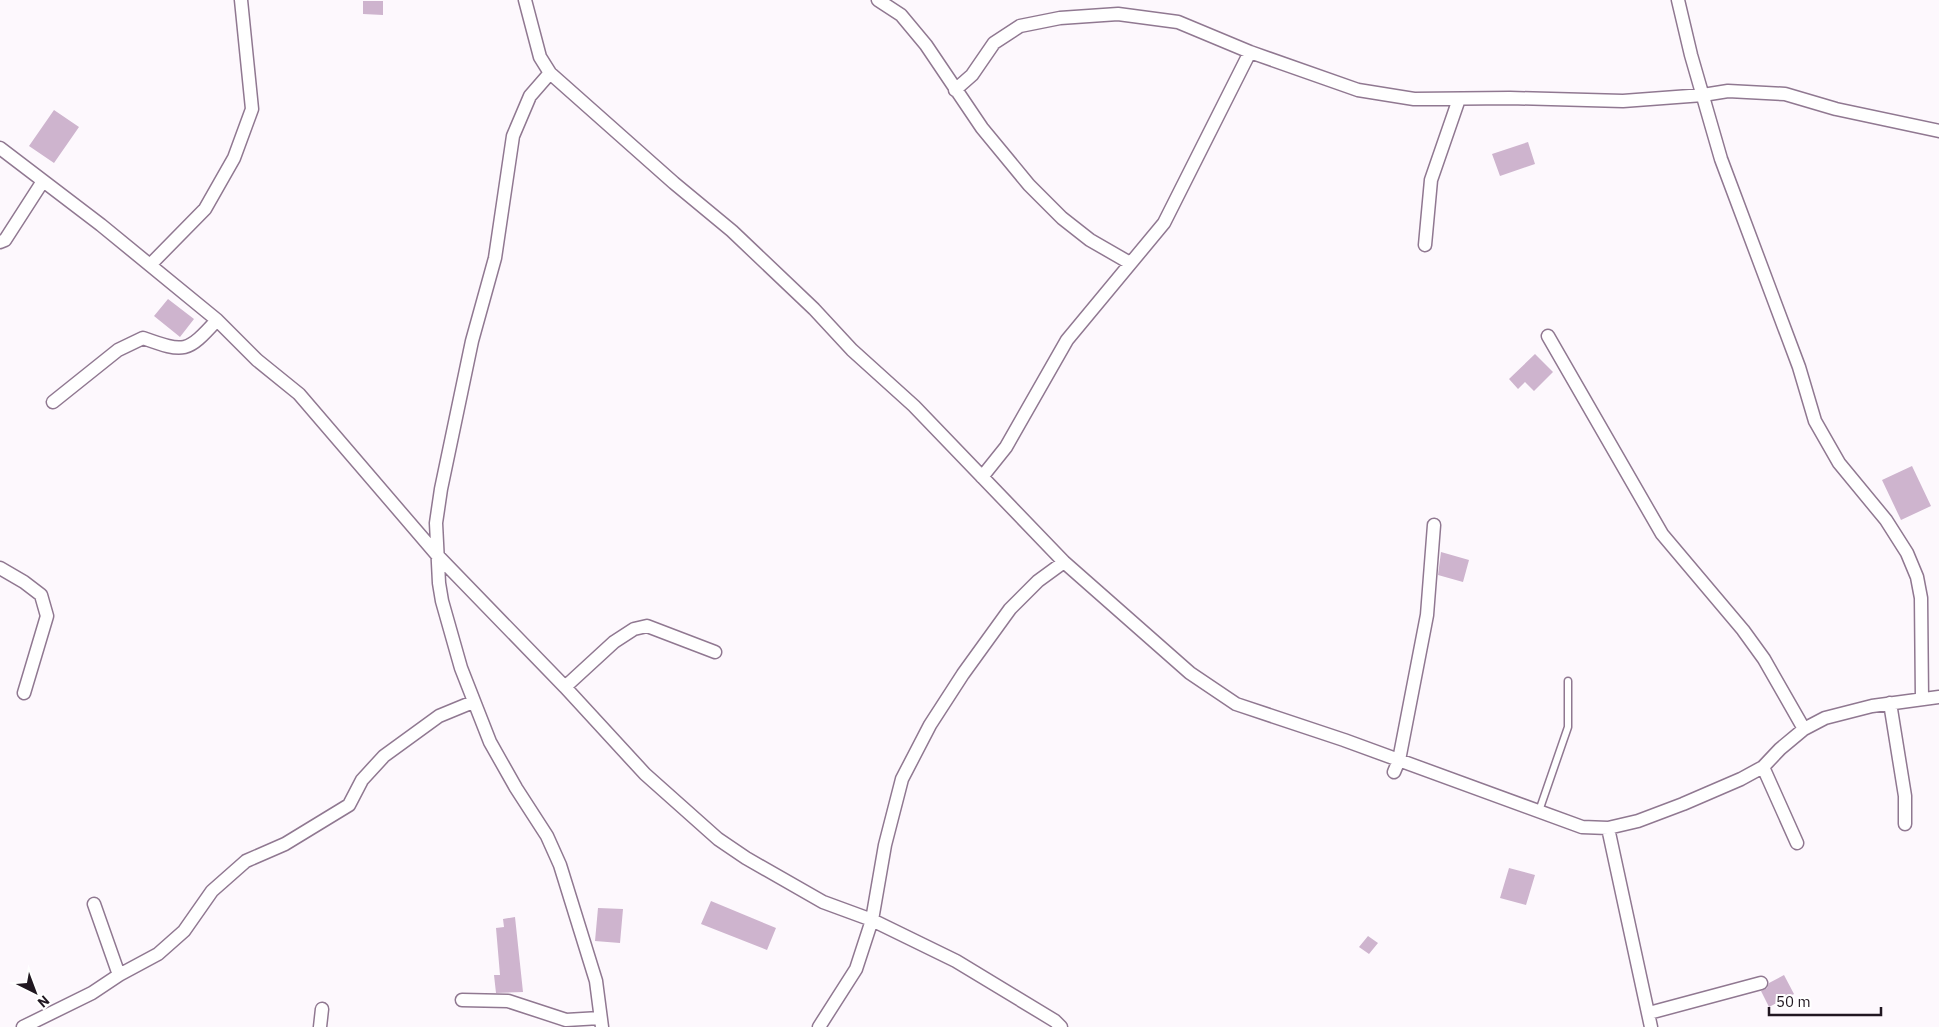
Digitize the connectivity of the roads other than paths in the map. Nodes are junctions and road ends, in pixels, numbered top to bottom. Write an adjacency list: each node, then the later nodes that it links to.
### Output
1 (241, 0): 16 (street)
2 (525, 0): 6 (street)
3 (878, 0): 7 (street)
4 (1678, 0): 8 (street)
5 (1250, 52): 7 (street); 9 (street); 15 (street)
6 (550, 73): 20 (street); 22 (street)
7 (955, 90): 15 (street)
8 (1703, 95): 9 (street); 10 (street); 30 (street)
9 (1459, 98): 14 (street)
10 (1939, 131)
11 (0, 148): 12 (street)
12 (43, 181): 13 (street); 16 (street)
13 (0, 242)
14 (1425, 245)
15 (1130, 263): 20 (street)
16 (150, 265): 17 (street)
17 (217, 320): 19 (street); 22 (street)
18 (1548, 336): 33 (street)
19 (53, 402)
20 (982, 476): 23 (street)
21 (1434, 525): 34 (street)
22 (438, 556): 27 (street); 31 (street)
23 (1064, 562): 34 (street); 41 (street)
24 (0, 568): 28 (street)
25 (715, 652): 27 (street)
26 (1568, 681): 36 (lane)
27 (565, 687): 41 (street)
28 (24, 692)
29 (1939, 697): 30 (street)
30 (1922, 699): 32 (street)
31 (473, 702): 42 (street); 47 (street)
32 (1890, 704): 33 (street); 37 (street)
33 (1804, 729): 35 (street)
34 (1397, 766): 36 (street)
35 (1763, 767): 38 (street); 39 (street)
36 (1539, 811): 38 (street)
37 (1905, 824)
38 (1608, 828): 46 (street)
39 (1796, 843)
40 (94, 904): 42 (street)
41 (872, 920): 50 (street); 51 (street)
42 (119, 975): 48 (street)
43 (1761, 983): 46 (street)
44 (462, 1000): 47 (street)
45 (322, 1009): 49 (street)
46 (1648, 1013): 52 (street)
47 (601, 1023)
48 (23, 1027)
49 (320, 1027)
50 (820, 1027)
51 (1061, 1027)
52 (1651, 1027)

